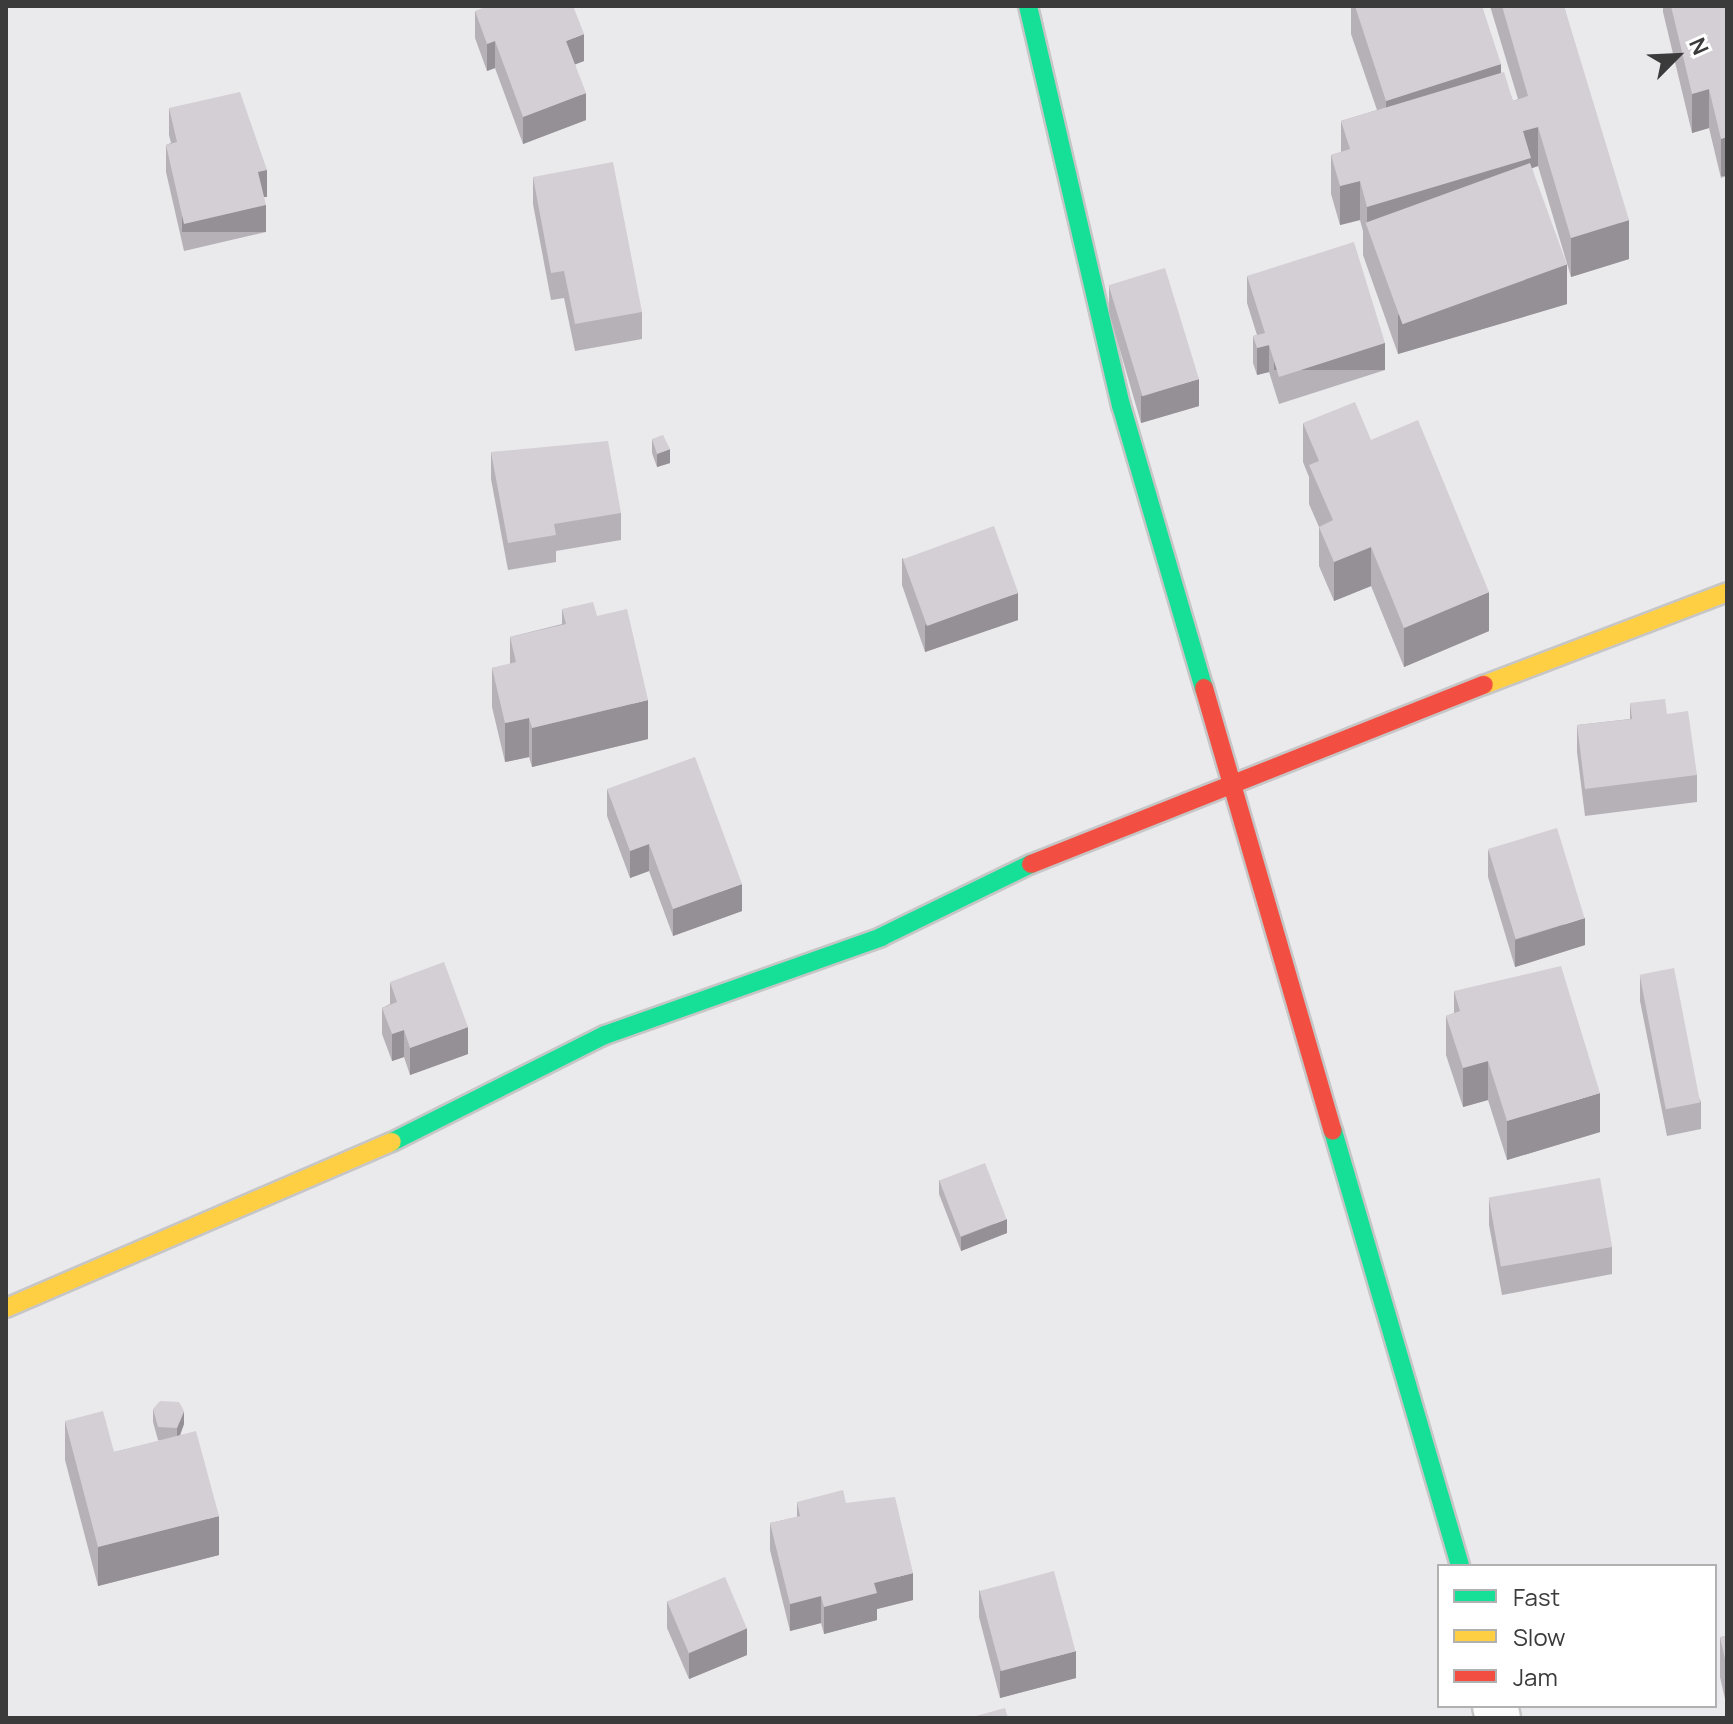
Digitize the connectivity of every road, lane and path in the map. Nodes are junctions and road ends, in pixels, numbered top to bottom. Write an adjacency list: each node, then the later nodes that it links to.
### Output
1 (1028, 6): 3 (street)
2 (1727, 592): 3 (street)
3 (1236, 782): 4 (street); 5 (street)
4 (6, 1308)
5 (1459, 1564)

